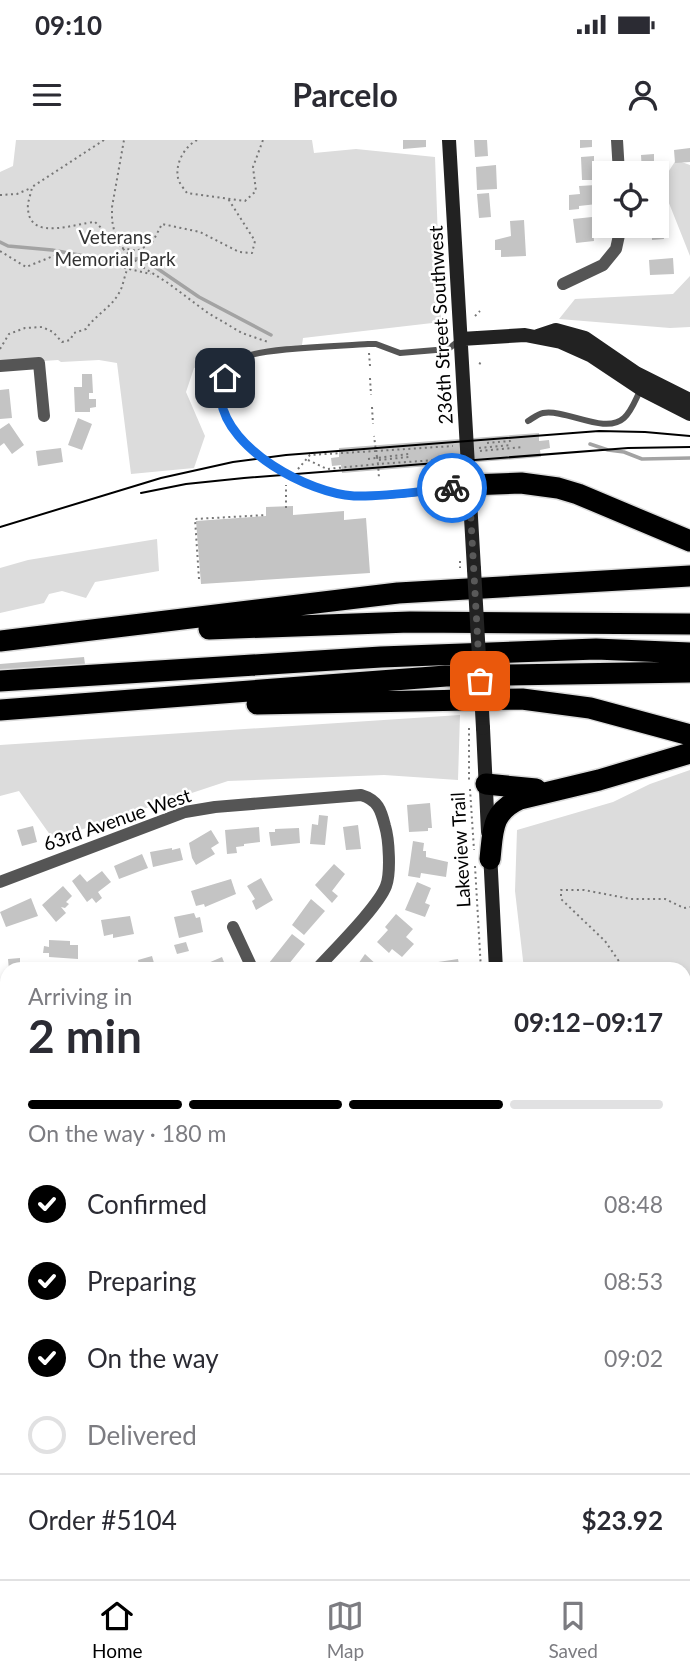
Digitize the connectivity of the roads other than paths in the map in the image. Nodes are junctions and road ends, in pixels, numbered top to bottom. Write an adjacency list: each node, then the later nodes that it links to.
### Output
1 (449, 140): 7 (main road, 236th Street Southwest)
2 (617, 140): 3 (street)
3 (618, 161)
4 (618, 238): 5 (street)
5 (563, 284)
6 (538, 336): 7 (main road); 9 (main road); 10 (main road)
7 (461, 339): 14 (main road, 236th Street Southwest); 14 (lane)
8 (0, 366): 12 (street)
9 (640, 389): 11 (main road); 13 (lane)
10 (690, 400)
11 (690, 414)
12 (44, 416)
13 (528, 421)
14 (469, 485): 15 (highway); 28 (main road, 236th Street Southwest, bridge)
15 (683, 538)
16 (690, 576): 19 (highway)
17 (667, 624): 18 (highway); 19 (highway); 22 (highway)
18 (690, 624)
19 (0, 643)
20 (690, 653): 23 (highway)
21 (690, 672): 24 (highway)
22 (0, 674)
23 (0, 681)
24 (118, 701): 25 (highway); 26 (highway)
25 (0, 709)
26 (690, 735)
27 (690, 753): 29 (highway)
28 (486, 784): 29 (highway); 30 (main road, 236th Street Southwest)
29 (552, 790): 30 (highway)
30 (479, 856): 35 (main road, 236th Street Southwest)
31 (0, 882): 34 (street, 63rd Avenue West)
32 (233, 928): 33 (street)
33 (249, 962)
34 (323, 962)
35 (495, 962)

